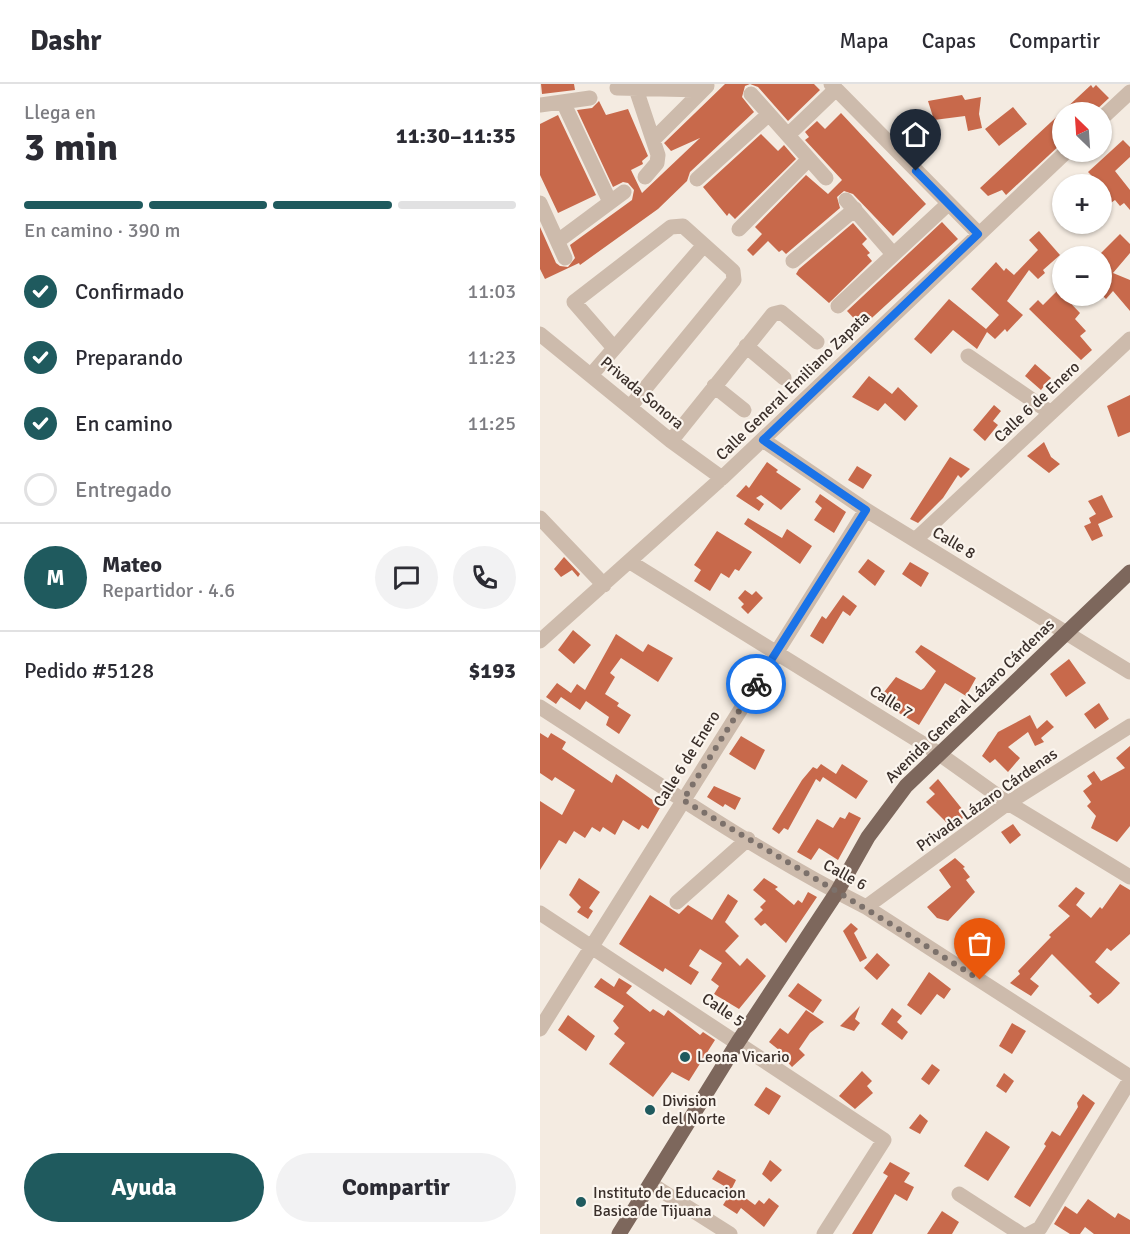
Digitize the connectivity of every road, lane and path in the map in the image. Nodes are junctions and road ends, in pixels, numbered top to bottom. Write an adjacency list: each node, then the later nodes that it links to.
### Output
1 (833, 86): 13 (street); 23 (street)
2 (665, 87): 3 (street); 5 (street)
3 (706, 87): 14 (street)
4 (617, 88): 5 (street)
5 (636, 89): 14 (street)
6 (1130, 92): 11 (street)
7 (751, 94): 12 (street)
8 (590, 98): 9 (street)
9 (563, 102): 10 (street); 21 (street)
10 (540, 105)
11 (1112, 109)
12 (769, 114): 13 (street); 19 (street)
13 (788, 135): 15 (street)
14 (654, 139): 17 (street)
15 (810, 159): 18 (street); 24 (street)
16 (1055, 162): 25 (street, Calle General Emiliano Zapata)
17 (645, 177)
18 (826, 178)
19 (697, 179)
20 (624, 192): 21 (street)
21 (610, 202): 26 (street)
22 (540, 203): 26 (street)
23 (948, 204): 25 (street); 28 (street)
24 (739, 229)
25 (978, 234): 44 (street, Calle General Emiliano Zapata)
26 (558, 242): 29 (street)
27 (704, 245): 36 (street); 36 (street); 41 (street)
28 (893, 254): 30 (street); 31 (street)
29 (565, 258)
30 (792, 261)
31 (838, 306)
32 (540, 334): 38 (street, Privada Sonora)
33 (1130, 339): 43 (street, Calle 6 de Enero)
34 (817, 342): 35 (street)
35 (746, 346): 39 (street); 40 (street)
36 (614, 348): 38 (street)
37 (968, 356): 43 (street)
38 (592, 374): 41 (street, Privada Sonora)
39 (784, 378)
40 (714, 386): 42 (street); 45 (street)
41 (630, 407): 45 (street, Privada Sonora)
42 (744, 410)
43 (1051, 414): 49 (street, Calle 6 de Enero)
44 (763, 440): 46 (street, Calle General Emiliano Zapata); 47 (street, Calle 8)
45 (671, 441): 46 (street, Privada Sonora)
46 (722, 478): 50 (street, Calle General Emiliano Zapata)
47 (866, 510): 49 (street, Calle 8); 55 (street, Calle 6 de Enero)
48 (543, 526): 52 (street)
49 (915, 540): 53 (street, Calle 8)
50 (630, 562): 52 (street, Calle General Emiliano Zapata); 55 (street, Calle 7)
51 (1130, 572): 53 (main road, Avenida General Lázaro Cárdenas)
52 (604, 585): 54 (street, Calle General Emiliano Zapata)
53 (1067, 632): 56 (street, Calle 8); 59 (main road, Avenida General Lázaro Cárdenas)
54 (540, 641)
55 (776, 652): 59 (street, Calle 7); 60 (street, Calle 6 de Enero)
56 (1130, 672)
57 (540, 707): 60 (street, Calle 6)
58 (1130, 726): 61 (street, Privada Lázaro Cárdenas)
59 (938, 753): 61 (street, Calle 7); 64 (main road, Avenida General Lázaro Cárdenas)
60 (683, 800): 62 (street, Calle 6); 68 (street, Calle 6 de Enero)
61 (1008, 803): 63 (street, Calle 7); 66 (street, Privada Lázaro Cárdenas)
62 (748, 838): 64 (street, Calle 6); 65 (street)
63 (1130, 877)
64 (837, 892): 66 (street, Calle 6); 70 (main road, Avenida General Lázaro Cárdenas)
65 (677, 902)
66 (867, 907): 71 (street, Calle 6)
67 (540, 913): 68 (street, Calle 5)
68 (591, 945): 69 (street, Calle 6 de Enero); 70 (street, Calle 5)
69 (540, 1029)
70 (738, 1042): 72 (main road, Avenida General Lázaro Cárdenas); 76 (street, Calle 5)
71 (1130, 1078): 78 (street)
72 (651, 1184): 74 (main road, Avenida General Lázaro Cárdenas); 75 (street)
73 (959, 1194): 77 (street)
74 (619, 1234)
75 (730, 1234)
76 (824, 1234)
77 (1021, 1234)
78 (1029, 1234)

